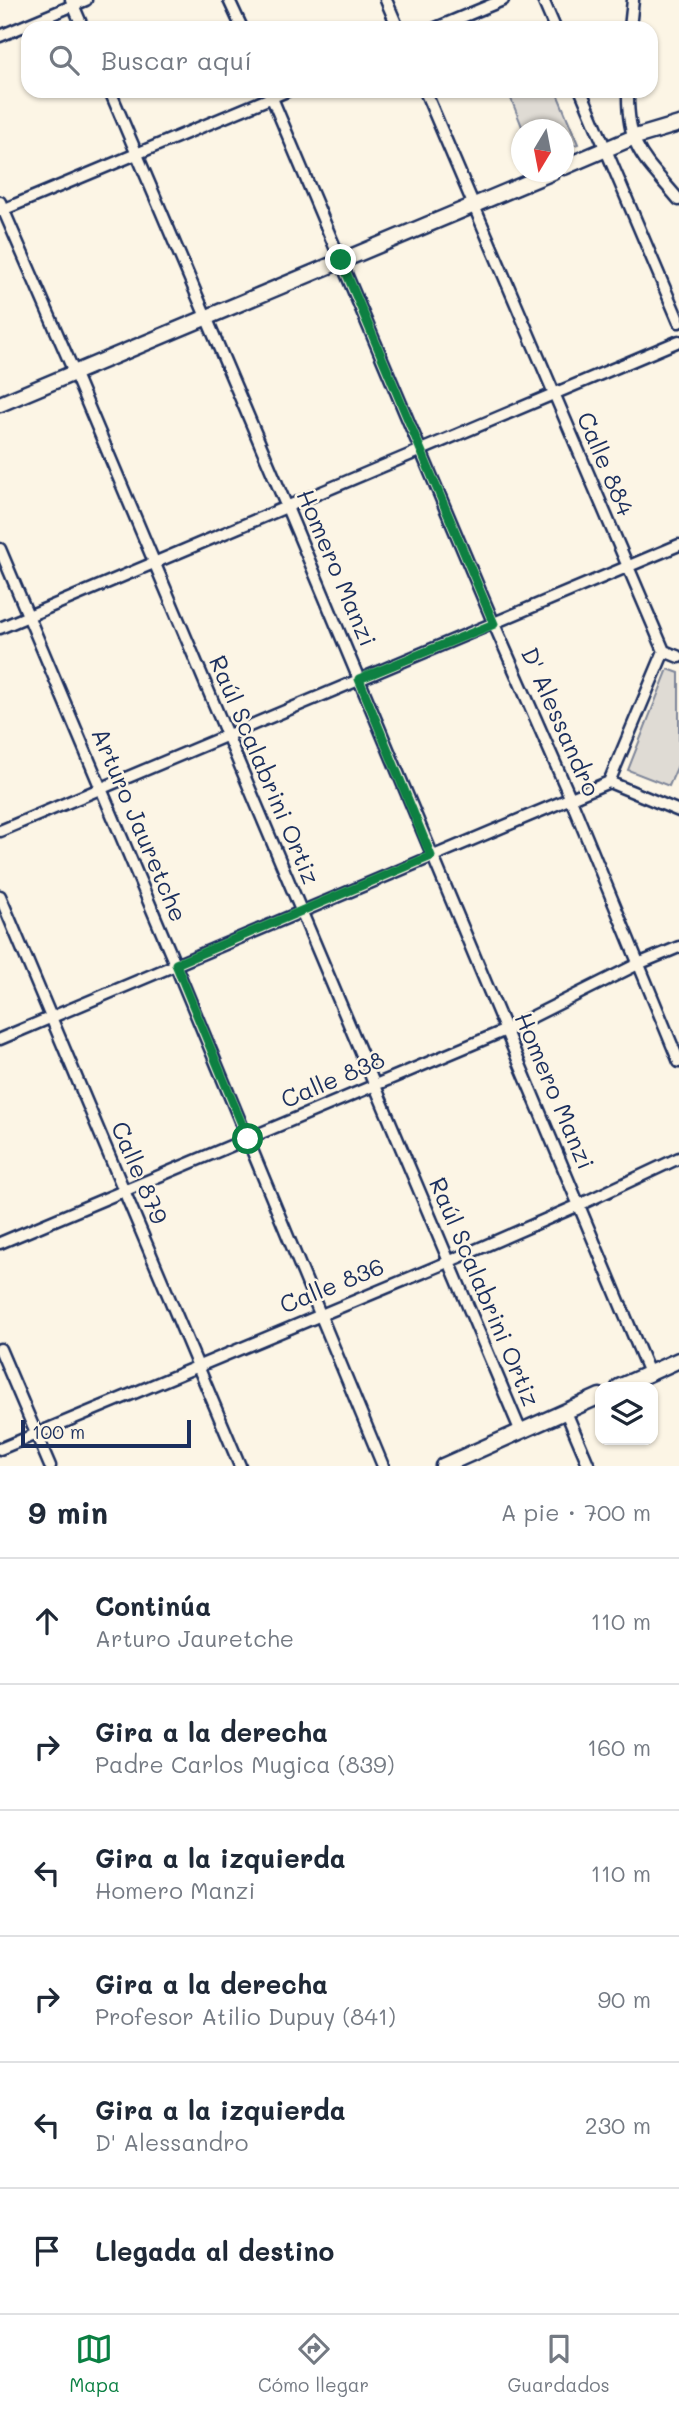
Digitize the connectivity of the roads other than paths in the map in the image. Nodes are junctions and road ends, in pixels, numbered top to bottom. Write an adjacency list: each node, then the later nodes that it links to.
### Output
1 (86, 0): 7 (street)
2 (229, 0): 10 (street)
3 (386, 0): 11 (street)
4 (503, 0): 12 (street)
5 (543, 0): 13 (street)
6 (633, 0): 14 (street)
7 (72, 3): 8 (street); 9 (street)
8 (33, 21)
9 (80, 21)
10 (239, 21)
11 (395, 21)
12 (453, 21)
13 (552, 21)
14 (631, 21)
15 (21, 26): 16 (street)
16 (0, 36)
17 (113, 98): 26 (street, Homero Manzi)
18 (261, 98): 26 (street)
19 (272, 98): 32 (street, D' Alessandro)
20 (428, 98): 30 (street, Calle 884)
21 (584, 98): 25 (street)
22 (628, 98): 24 (street)
23 (679, 124): 24 (main road)
24 (639, 135): 25 (main road); 29 (street)
25 (606, 149): 27 (main road); 34 (street)
26 (137, 152): 31 (street); 33 (street, Homero Manzi)
27 (574, 163)
28 (528, 182): 30 (main road)
29 (679, 200)
30 (474, 205): 32 (main road); 37 (street, Calle 884)
31 (1, 207): 36 (street, Raúl Scalabrini Ortiz)
32 (341, 260): 33 (main road); 39 (street, D' Alessandro)
33 (205, 316): 36 (main road); 40 (street, Homero Manzi)
34 (679, 322)
35 (679, 341): 37 (street)
36 (74, 372): 38 (main road); 43 (street, Raúl Scalabrini Ortiz)
37 (553, 394): 39 (street); 44 (street, Calle 884)
38 (0, 404)
39 (421, 451): 40 (street); 46 (street, D' Alessandro)
40 (286, 505): 43 (street); 50 (street, Homero Manzi)
41 (679, 545): 44 (street)
42 (0, 550): 45 (street, Arturo Jauretche)
43 (153, 562): 45 (street); 51 (street, Raúl Scalabrini Ortiz)
44 (626, 566): 46 (street); 48 (street, Calle 884)
45 (28, 617): 47 (street); 53 (street, Arturo Jauretche)
46 (494, 624): 50 (street); 54 (street, D' Alessandro)
47 (0, 628)
48 (664, 651): 49 (street); 52 (street)
49 (679, 657)
50 (359, 679): 51 (street); 57 (street, Homero Manzi)
51 (227, 737): 53 (street); 59 (street, Raúl Scalabrini Ortiz)
52 (609, 782): 54 (street); 55 (street)
53 (100, 788): 56 (street); 61 (street, Arturo Jauretche)
54 (570, 797): 57 (street); 62 (street, D' Alessandro)
55 (679, 811)
56 (0, 831)
57 (431, 856): 59 (street); 64 (street, Homero Manzi)
58 (0, 896): 63 (street, Calle 879)
59 (300, 911): 61 (street); 67 (street, Raúl Scalabrini Ortiz)
60 (679, 947): 62 (street, Calle 838)
61 (176, 964): 63 (street); 68 (street, Arturo Jauretche)
62 (639, 964): 64 (street, Calle 838); 66 (street, D' Alessandro)
63 (51, 1018): 65 (street); 70 (street, Calle 879)
64 (506, 1030): 67 (street, Calle 838); 71 (street, Homero Manzi)
65 (0, 1039)
66 (679, 1062)
67 (374, 1086): 68 (street, Calle 838); 73 (street, Raúl Scalabrini Ortiz)
68 (248, 1139): 70 (street, Calle 838); 74 (street, Arturo Jauretche)
69 (679, 1158): 71 (street, Calle 836)
70 (123, 1190): 72 (street, Calle 838); 77 (street, Calle 879)
71 (579, 1205): 73 (street, Calle 836); 78 (street, Homero Manzi)
72 (0, 1243)
73 (447, 1262): 74 (street, Calle 836); 82 (street, Raúl Scalabrini Ortiz)
74 (321, 1313): 77 (street, Calle 836); 87 (street, Arturo Jauretche)
75 (0, 1349): 83 (street)
76 (679, 1360): 78 (main road)
77 (198, 1365): 83 (street, Calle 836); 86 (street, Calle 879)
78 (649, 1373): 79 (main road)
79 (630, 1382)
80 (595, 1398): 81 (main road)
81 (566, 1412): 82 (main road); 89 (street)
82 (520, 1432): 88 (main road)
83 (36, 1434): 84 (street, Calle 836); 85 (street)
84 (0, 1449)
85 (50, 1466)
86 (240, 1466)
87 (383, 1466)
88 (443, 1466)
89 (589, 1466)

